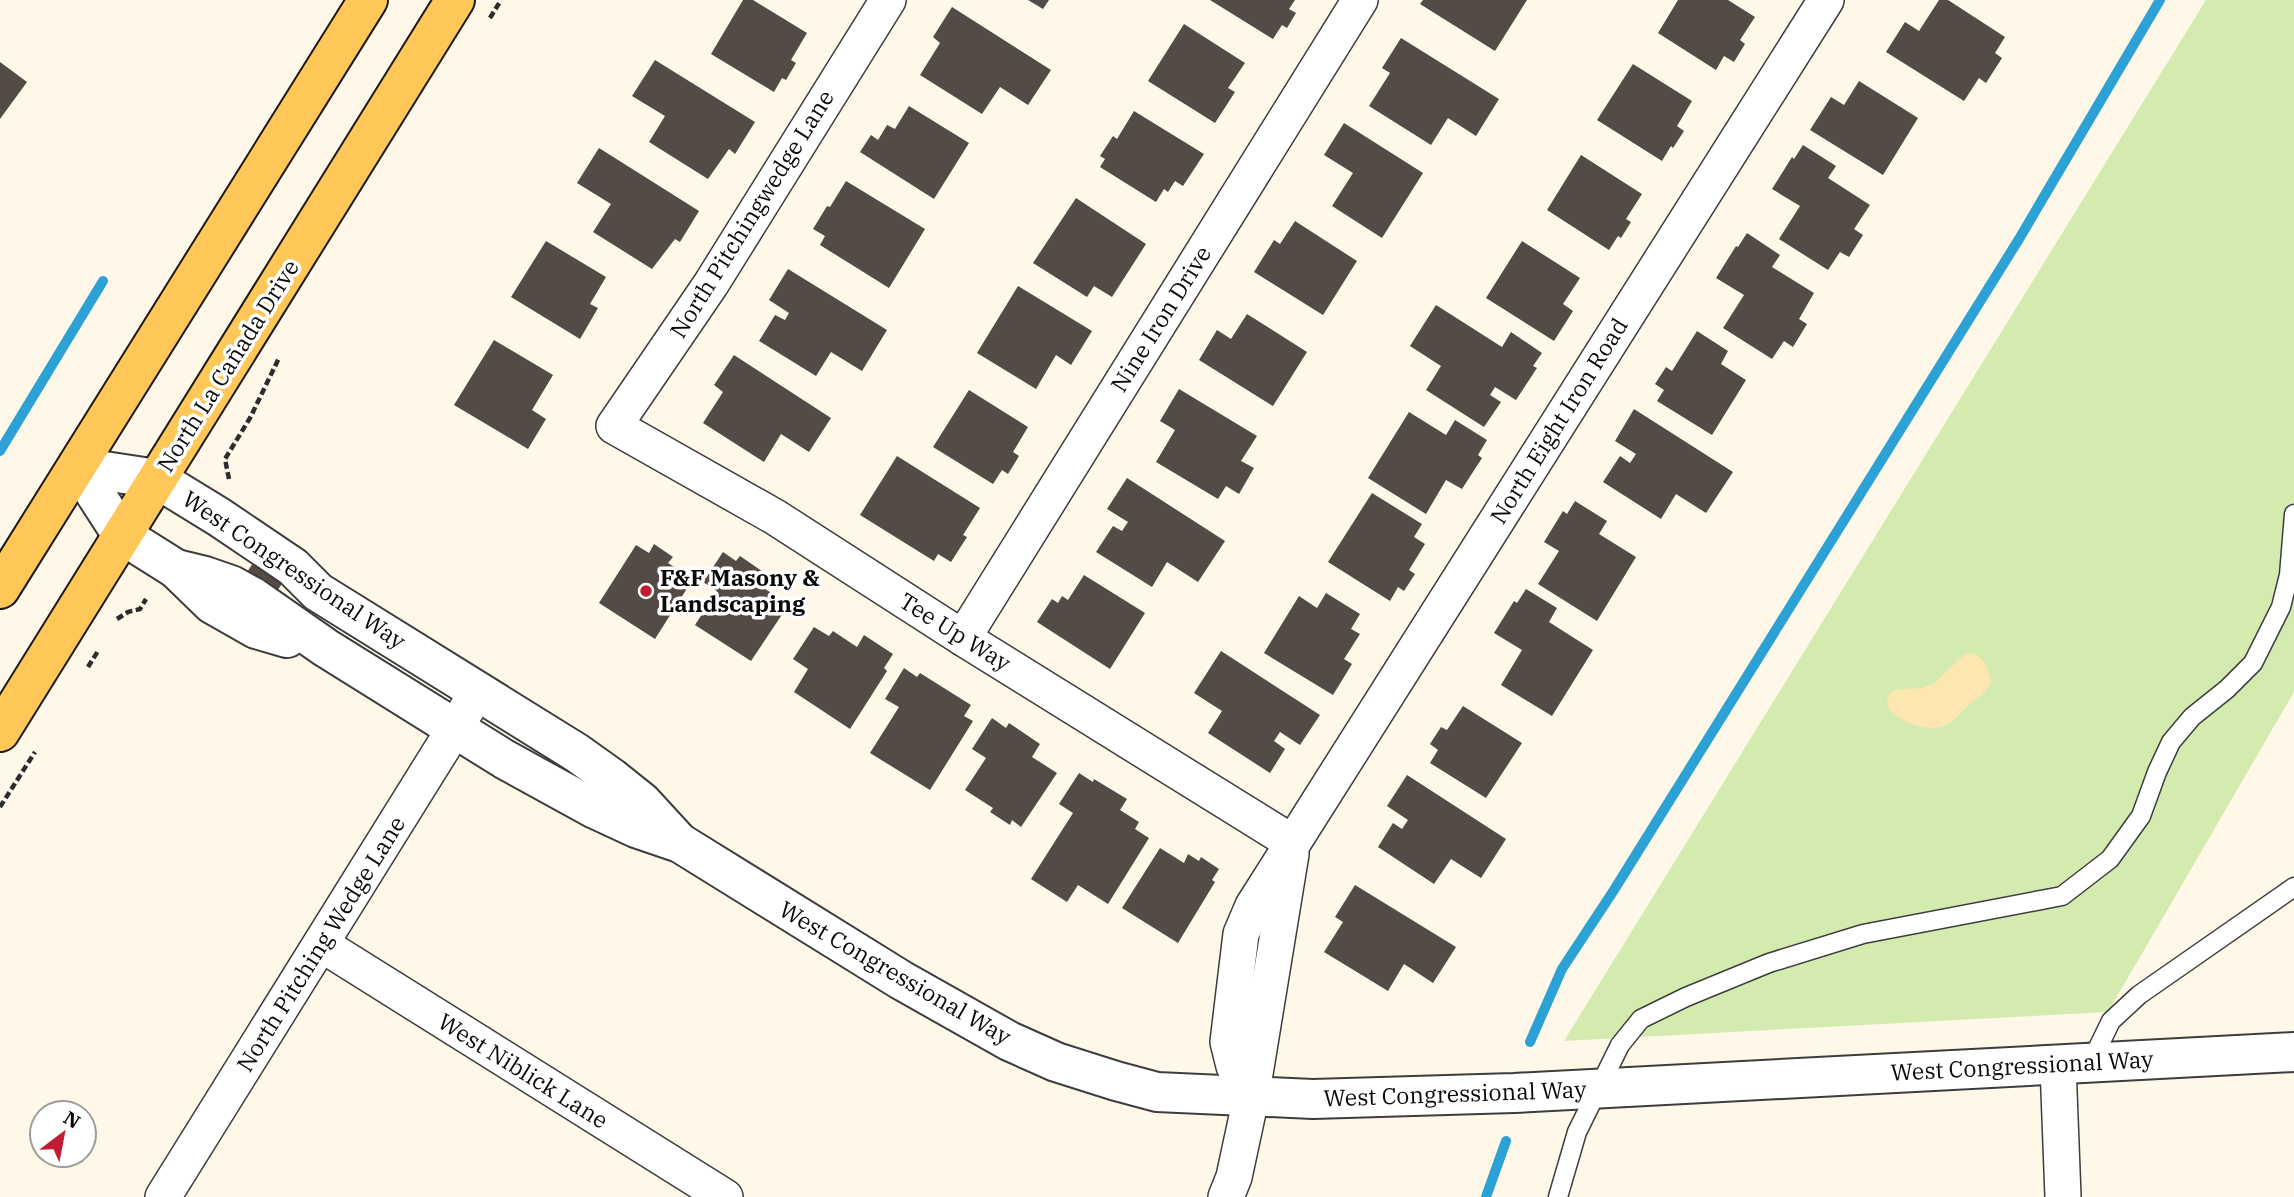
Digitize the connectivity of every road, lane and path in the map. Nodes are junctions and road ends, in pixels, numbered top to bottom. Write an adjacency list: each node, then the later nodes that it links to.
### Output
1 (368, 0): 10 (main road)
2 (454, 0): 11 (main road, North La Cañada Drive)
3 (501, 0): 7 (path)
4 (888, 0): 9 (street, North Pitchingwedge Lane)
5 (1360, 0): 20 (street, Nine Iron Drive)
6 (1826, 0): 29 (street, North Eight Iron Road)
7 (488, 22)
8 (286, 348): 12 (path)
9 (614, 426): 20 (street, Tee Up Way)
10 (78, 467): 11 (street, West Congressional Way); 14 (street, West Congressional Way); 15 (main road)
11 (157, 480): 14 (main road, North La Cañada Drive); 16 (street, West Congressional Way)
12 (231, 487)
13 (2294, 514): 34 (lane)
14 (122, 535): 19 (street, West Congressional Way); 25 (main road, North La Cañada Drive)
15 (0, 589)
16 (318, 592): 19 (street); 23 (street, West Congressional Way)
17 (146, 599): 18 (path)
18 (113, 625)
19 (311, 638): 24 (street, West Congressional Way)
20 (963, 638): 29 (street, Tee Up Way)
21 (104, 640): 22 (path)
22 (82, 676)
23 (478, 691): 24 (street, North Pitching Wedge Lane); 28 (street, West Congressional Way)
24 (454, 729): 28 (street, West Congressional Way); 31 (street, North Pitching Wedge Lane)
25 (0, 732)
26 (39, 745): 27 (path)
27 (0, 807)
28 (680, 843): 35 (street, West Congressional Way)
29 (1293, 843): 35 (street, North Eight Iron Road)
30 (2294, 887): 33 (lane)
31 (321, 944): 36 (street, North Pitching Wedge Lane); 37 (street, West Niblick Lane)
32 (2294, 1052): 33 (street, West Congressional Way)
33 (2075, 1064): 34 (street, West Congressional Way); 40 (street)
34 (1598, 1088): 35 (street, West Congressional Way); 39 (lane)
35 (1251, 1098): 38 (street, North Eight Iron Road)
36 (163, 1197)
37 (726, 1197)
38 (1226, 1197)
39 (1558, 1197)
40 (2063, 1197)

